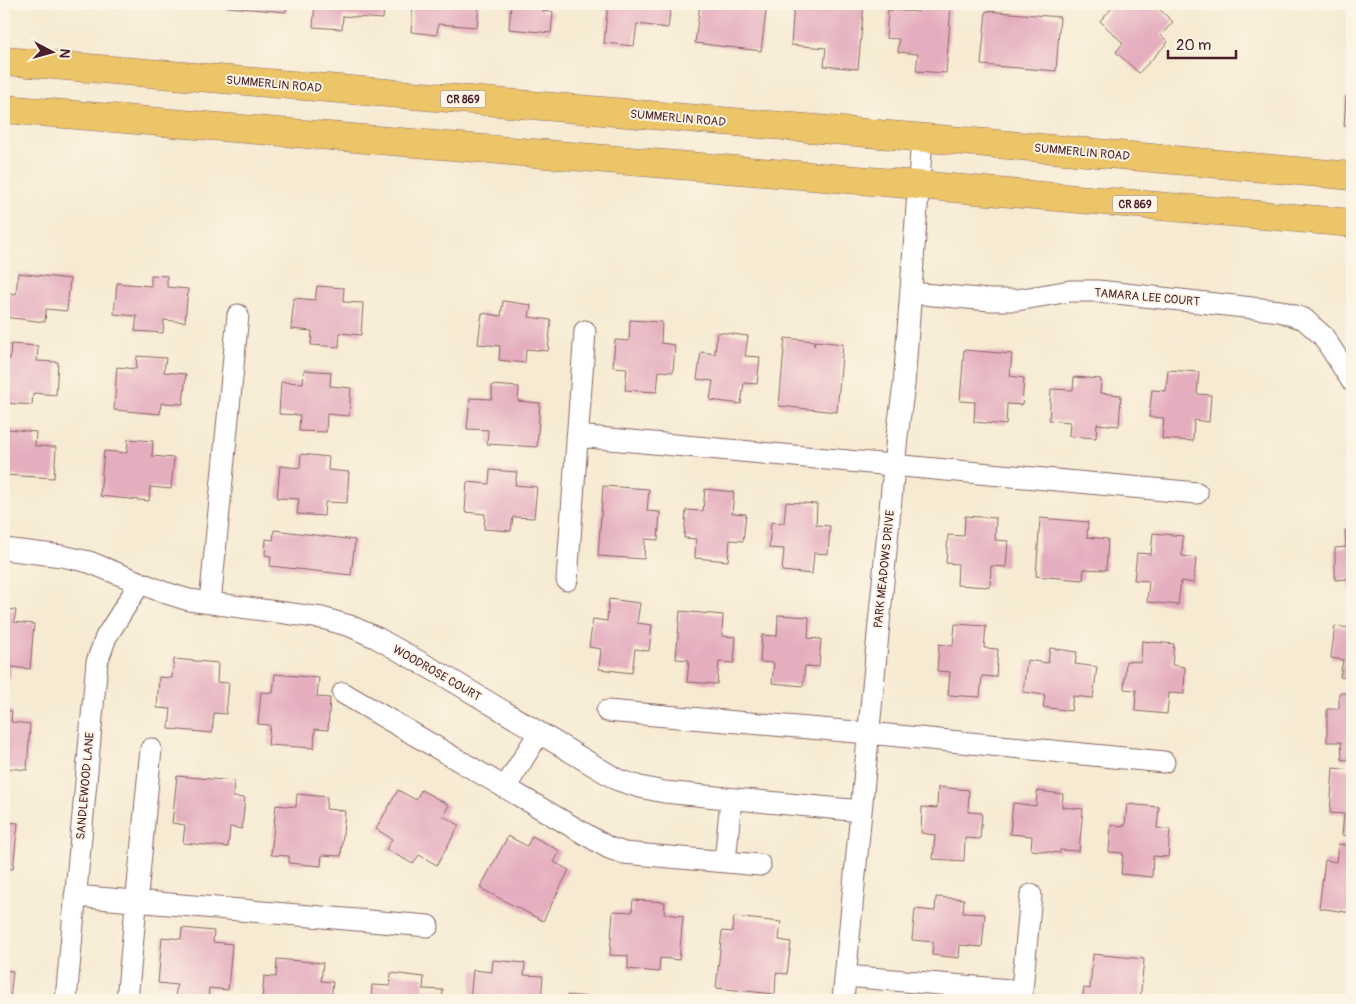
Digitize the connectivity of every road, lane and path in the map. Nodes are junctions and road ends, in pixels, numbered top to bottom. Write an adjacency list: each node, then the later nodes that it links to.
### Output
1 (4, 61): 3 (main road, SUMMERLIN ROAD / CR 869)
2 (4, 109): 5 (main road, CR 869)
3 (922, 138): 4 (main road, SUMMERLIN ROAD / CR 869); 5 (street, PARK MEADOWS DRIVE)
4 (1352, 176)
5 (918, 185): 6 (main road, CR 869); 7 (street, PARK MEADOWS DRIVE)
6 (1352, 223)
7 (911, 293): 10 (street, TAMARA LEE COURT); 12 (street, PARK MEADOWS DRIVE)
8 (238, 315): 17 (street)
9 (585, 331): 11 (street)
10 (1352, 381)
11 (577, 436): 12 (street); 15 (street)
12 (894, 465): 13 (street); 21 (street, PARK MEADOWS DRIVE)
13 (1197, 493)
14 (4, 549): 16 (street, WOODROSE COURT)
15 (567, 580)
16 (140, 583): 17 (street, WOODROSE COURT); 30 (street, SANDLEWOOD LANE)
17 (210, 603): 20 (street, WOODROSE COURT)
18 (344, 694): 24 (street)
19 (607, 711): 21 (street)
20 (539, 732): 24 (street); 25 (street, WOODROSE COURT)
21 (868, 733): 23 (street); 26 (street, PARK MEADOWS DRIVE)
22 (151, 749): 31 (street)
23 (1164, 762)
24 (505, 788): 27 (street)
25 (731, 799): 26 (street, WOODROSE COURT); 27 (street)
26 (861, 811): 33 (street, PARK MEADOWS DRIVE)
27 (725, 862): 28 (street)
28 (760, 865)
29 (1031, 895): 34 (street)
30 (75, 896): 31 (street); 35 (street, SANDLEWOOD LANE)
31 (136, 902): 32 (street); 36 (street)
32 (428, 926)
33 (846, 976): 34 (street); 37 (street, PARK MEADOWS DRIVE)
34 (1022, 996)
35 (66, 1000)
36 (126, 1000)
37 (843, 1000)

